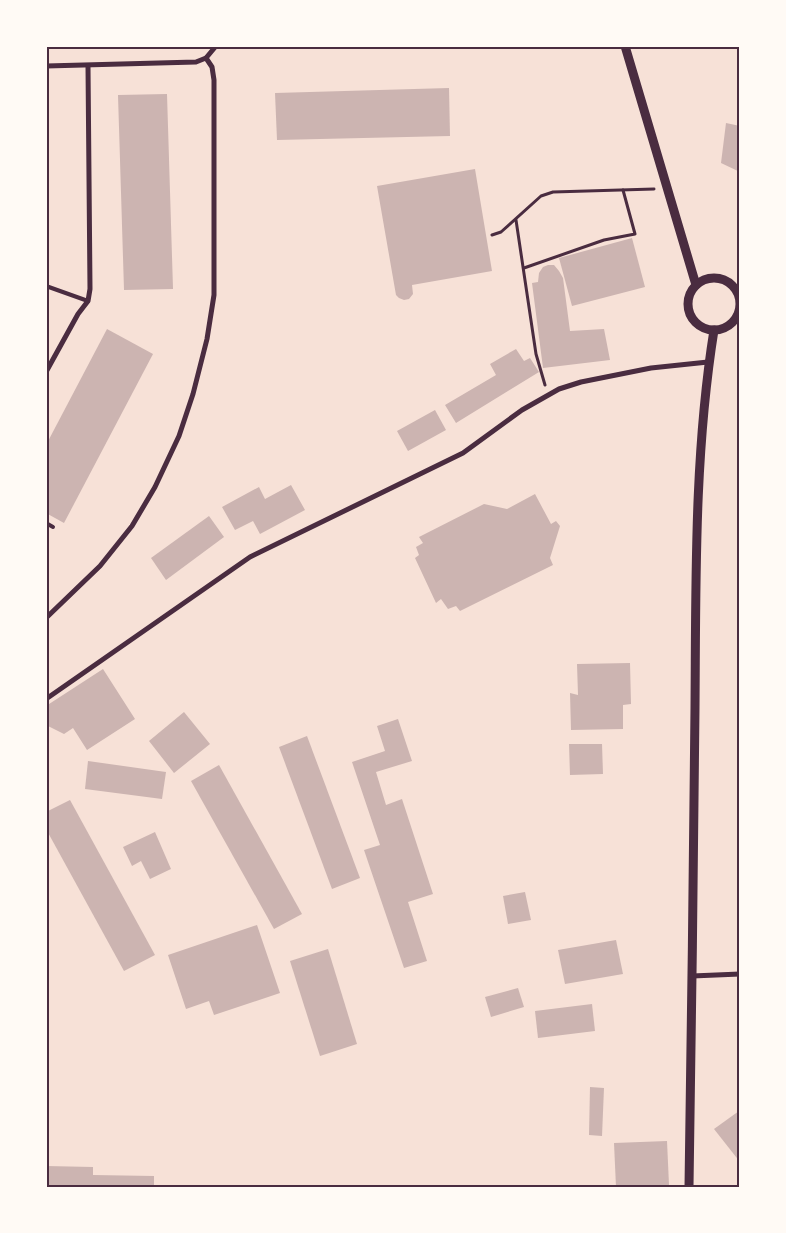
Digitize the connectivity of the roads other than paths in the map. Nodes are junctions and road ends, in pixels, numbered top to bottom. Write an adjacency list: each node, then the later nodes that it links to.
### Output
1 (216, 46): 3 (street)
2 (625, 46): 7 (street)
3 (206, 58): 5 (street); 15 (street)
4 (46, 66): 5 (street)
5 (88, 66): 9 (street)
6 (46, 286): 9 (lane)
7 (696, 286): 8 (street); 10 (street)
8 (738, 291): 10 (street)
9 (88, 301): 12 (street)
10 (714, 330): 11 (street)
11 (708, 362): 16 (street); 18 (street)
12 (46, 372)
13 (46, 523): 14 (lane)
14 (53, 527)
15 (46, 618)
16 (46, 698)
17 (740, 974): 18 (street)
18 (692, 976): 19 (street)
19 (689, 1187)

